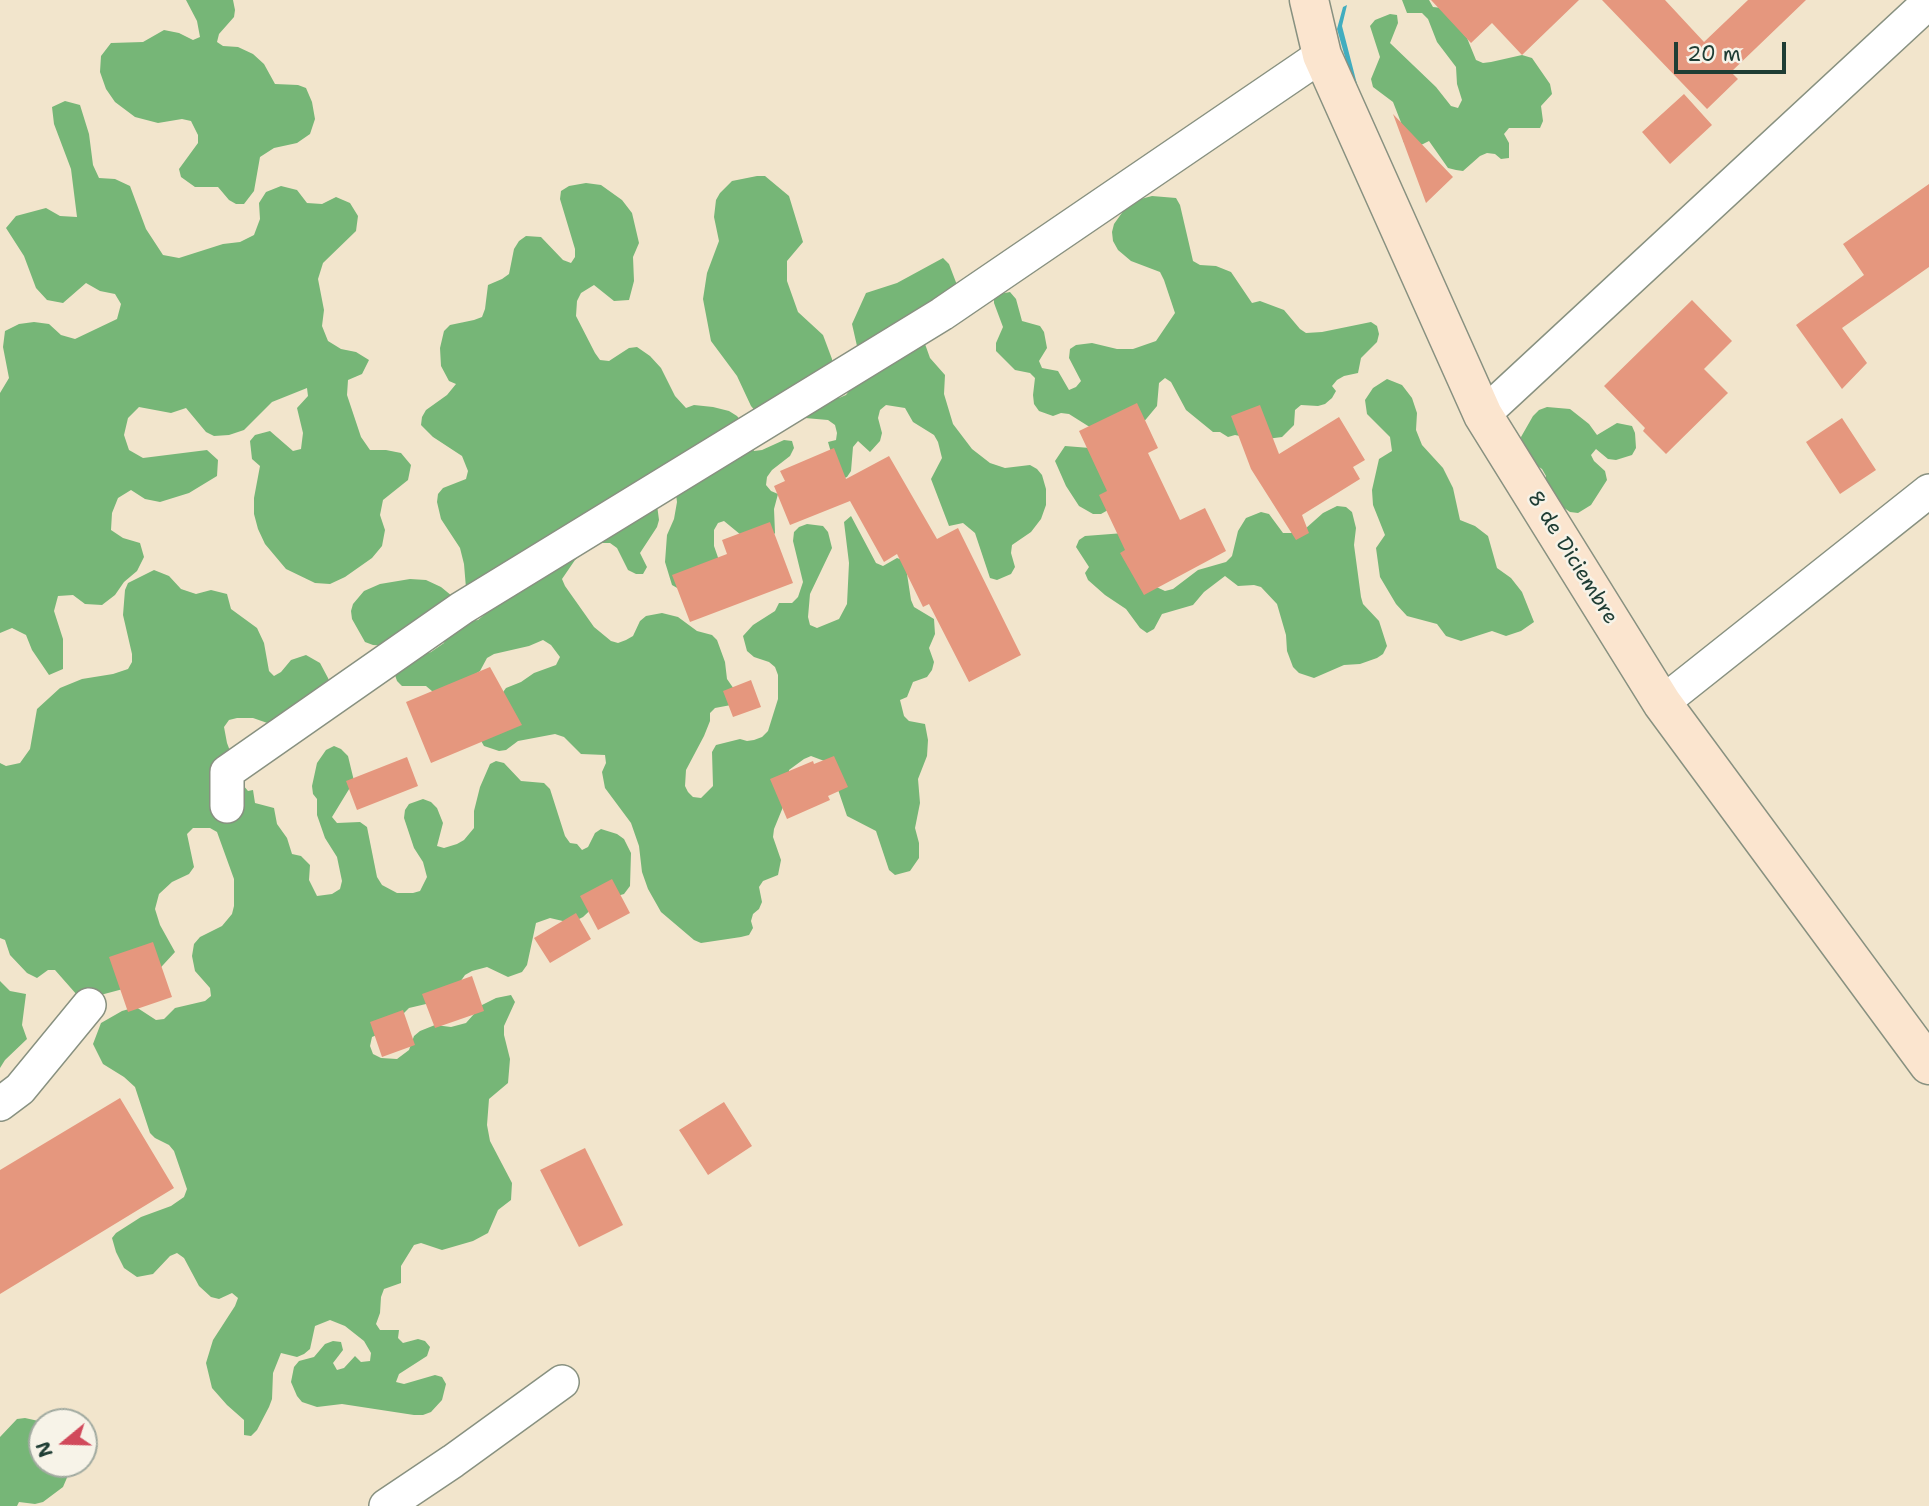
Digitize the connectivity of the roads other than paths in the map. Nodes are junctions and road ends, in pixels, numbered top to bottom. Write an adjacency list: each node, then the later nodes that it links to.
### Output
1 (1309, 0): 3 (street, 8 de Diciembre)
2 (1929, 2): 4 (street)
3 (1322, 55): 4 (street, 8 de Diciembre); 7 (street)
4 (1483, 415): 6 (street, 8 de Diciembre)
5 (1929, 491): 6 (street)
6 (1661, 703): 9 (street, 8 de Diciembre)
7 (227, 806)
8 (89, 1005): 10 (street)
9 (1929, 1065)
10 (0, 1104)
11 (562, 1382): 12 (street)
12 (386, 1506)

